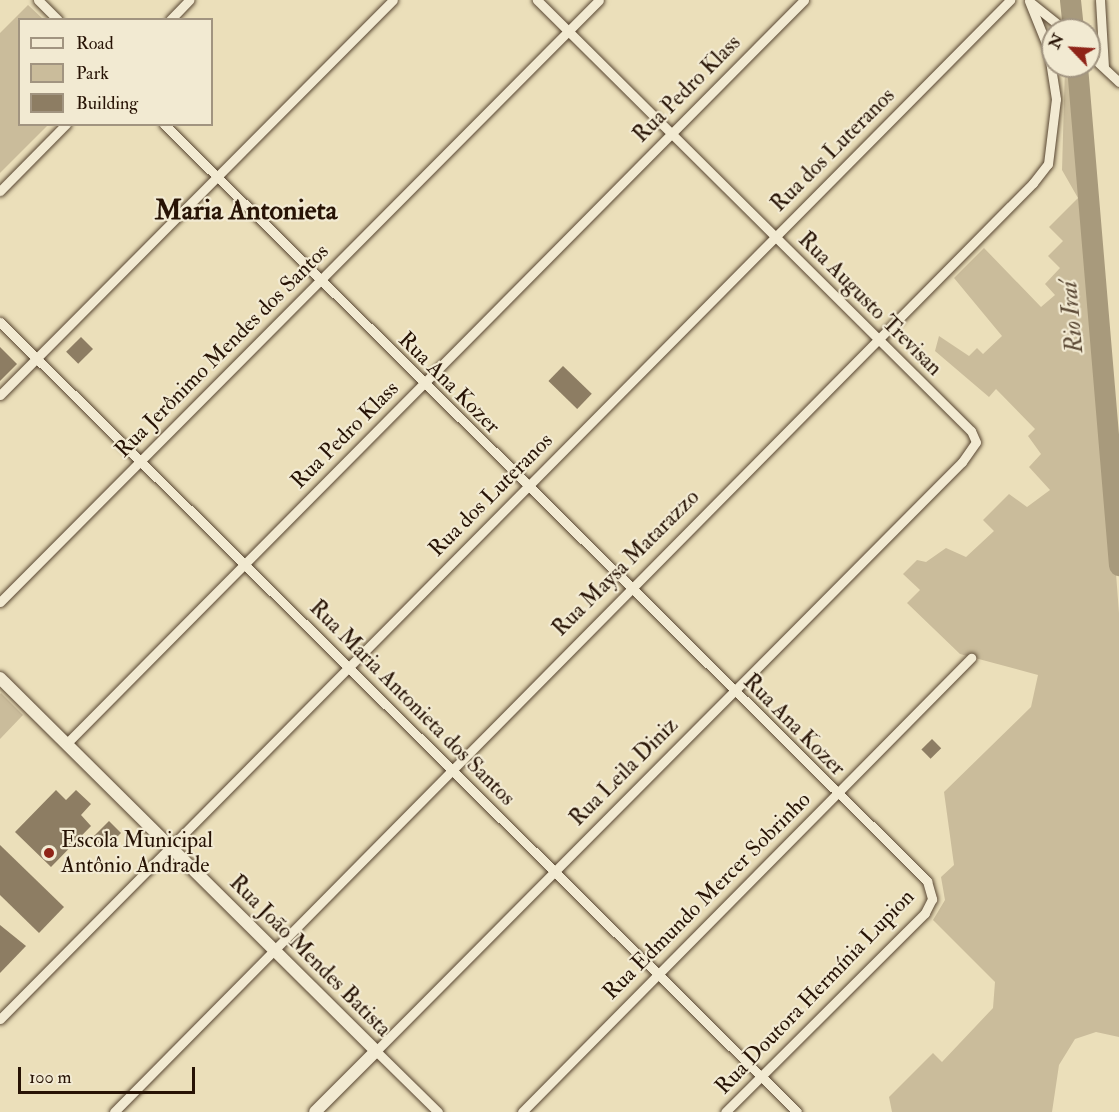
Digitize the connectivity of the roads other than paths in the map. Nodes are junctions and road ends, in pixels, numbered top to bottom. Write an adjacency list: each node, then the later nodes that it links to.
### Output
1 (38, 0): 10 (street)
2 (189, 0): 11 (street)
3 (393, 0): 20 (street)
4 (537, 0): 13 (street, Rua Augusto Trevisan)
5 (599, 0): 13 (street, Rua Jerônimo Mendes dos Santos)
6 (804, 0): 19 (street, Rua Pedro Klass)
7 (1010, 0): 22 (street, Rua dos Luteranos)
8 (1028, 0): 12 (street); 25 (street, Rua Maysa Matarazzo)
9 (1100, 0): 15 (street)
10 (56, 18)
11 (172, 18)
12 (1050, 18)
13 (568, 31): 19 (street, Rua Augusto Trevisan); 23 (street, Rua Jerônimo Mendes dos Santos)
14 (1101, 64): 15 (street)
15 (1104, 67): 16 (street)
16 (1119, 82)
17 (64, 126): 21 (street)
18 (166, 126): 20 (street, Rua Ana Kozer)
19 (671, 133): 22 (street, Rua Augusto Trevisan); 27 (street, Rua Pedro Klass)
20 (217, 177): 23 (street, Rua Ana Kozer); 26 (street)
21 (0, 191)
22 (775, 237): 25 (street, Rua Augusto Trevisan); 31 (street, Rua dos Luteranos)
23 (320, 280): 27 (street, Rua Ana Kozer); 29 (street, Rua Jerônimo Mendes dos Santos)
24 (0, 322): 26 (street, Rua Maria Antonieta dos Santos)
25 (878, 339): 30 (street, Rua Augusto Trevisan); 33 (street, Rua Maysa Matarazzo)
26 (36, 358): 28 (street); 29 (street, Rua Maria Antonieta dos Santos)
27 (422, 384): 31 (street, Rua Ana Kozer); 32 (street, Rua Pedro Klass)
28 (0, 395)
29 (139, 461): 32 (street, Rua Maria Antonieta dos Santos); 34 (street, Rua Jerônimo Mendes dos Santos)
30 (962, 462): 38 (street, Rua Leila Diniz)
31 (526, 487): 33 (street, Rua Ana Kozer); 36 (street, Rua dos Luteranos)
32 (244, 564): 36 (street, Rua Maria Antonieta dos Santos); 39 (street, Rua Pedro Klass)
33 (629, 588): 38 (street, Rua Ana Kozer); 40 (street, Rua Maysa Matarazzo)
34 (0, 602)
35 (971, 658): 41 (street, Rua Edmundo Mercer Sobrinho)
36 (348, 667): 40 (street, Rua Maria Antonieta dos Santos); 42 (street, Rua dos Luteranos)
37 (0, 678): 39 (street, Rua João Mendes Batista)
38 (734, 693): 41 (street, Rua Ana Kozer); 44 (street, Rua Leila Diniz)
39 (66, 744): 42 (street, Rua João Mendes Batista)
40 (450, 768): 44 (street, Rua Maria Antonieta dos Santos); 45 (street, Rua Maysa Matarazzo)
41 (836, 794): 43 (street, Rua Ana Kozer); 46 (street, Rua Edmundo Mercer Sobrinho)
42 (170, 846): 45 (street, Rua João Mendes Batista); 47 (street, Rua dos Luteranos)
43 (915, 869): 49 (street, Rua Doutora Hermínia Lupion)
44 (554, 870): 46 (street, Rua Maria Antonieta dos Santos); 48 (street, Rua Leila Diniz)
45 (274, 950): 48 (street, Rua João Mendes Batista); 50 (street, Rua Maysa Matarazzo)
46 (657, 973): 49 (street, Rua Maria Antonieta dos Santos); 53 (street, Rua Edmundo Mercer Sobrinho)
47 (0, 1019)
48 (376, 1050): 51 (street, Rua Leila Diniz); 52 (street, Rua João Mendes Batista)
49 (761, 1076): 54 (street, Rua Doutora Hermínia Lupion); 55 (street, Rua Maria Antonieta dos Santos)
50 (114, 1112)
51 (315, 1112)
52 (438, 1112)
53 (522, 1112)
54 (725, 1112)
55 (796, 1112)

